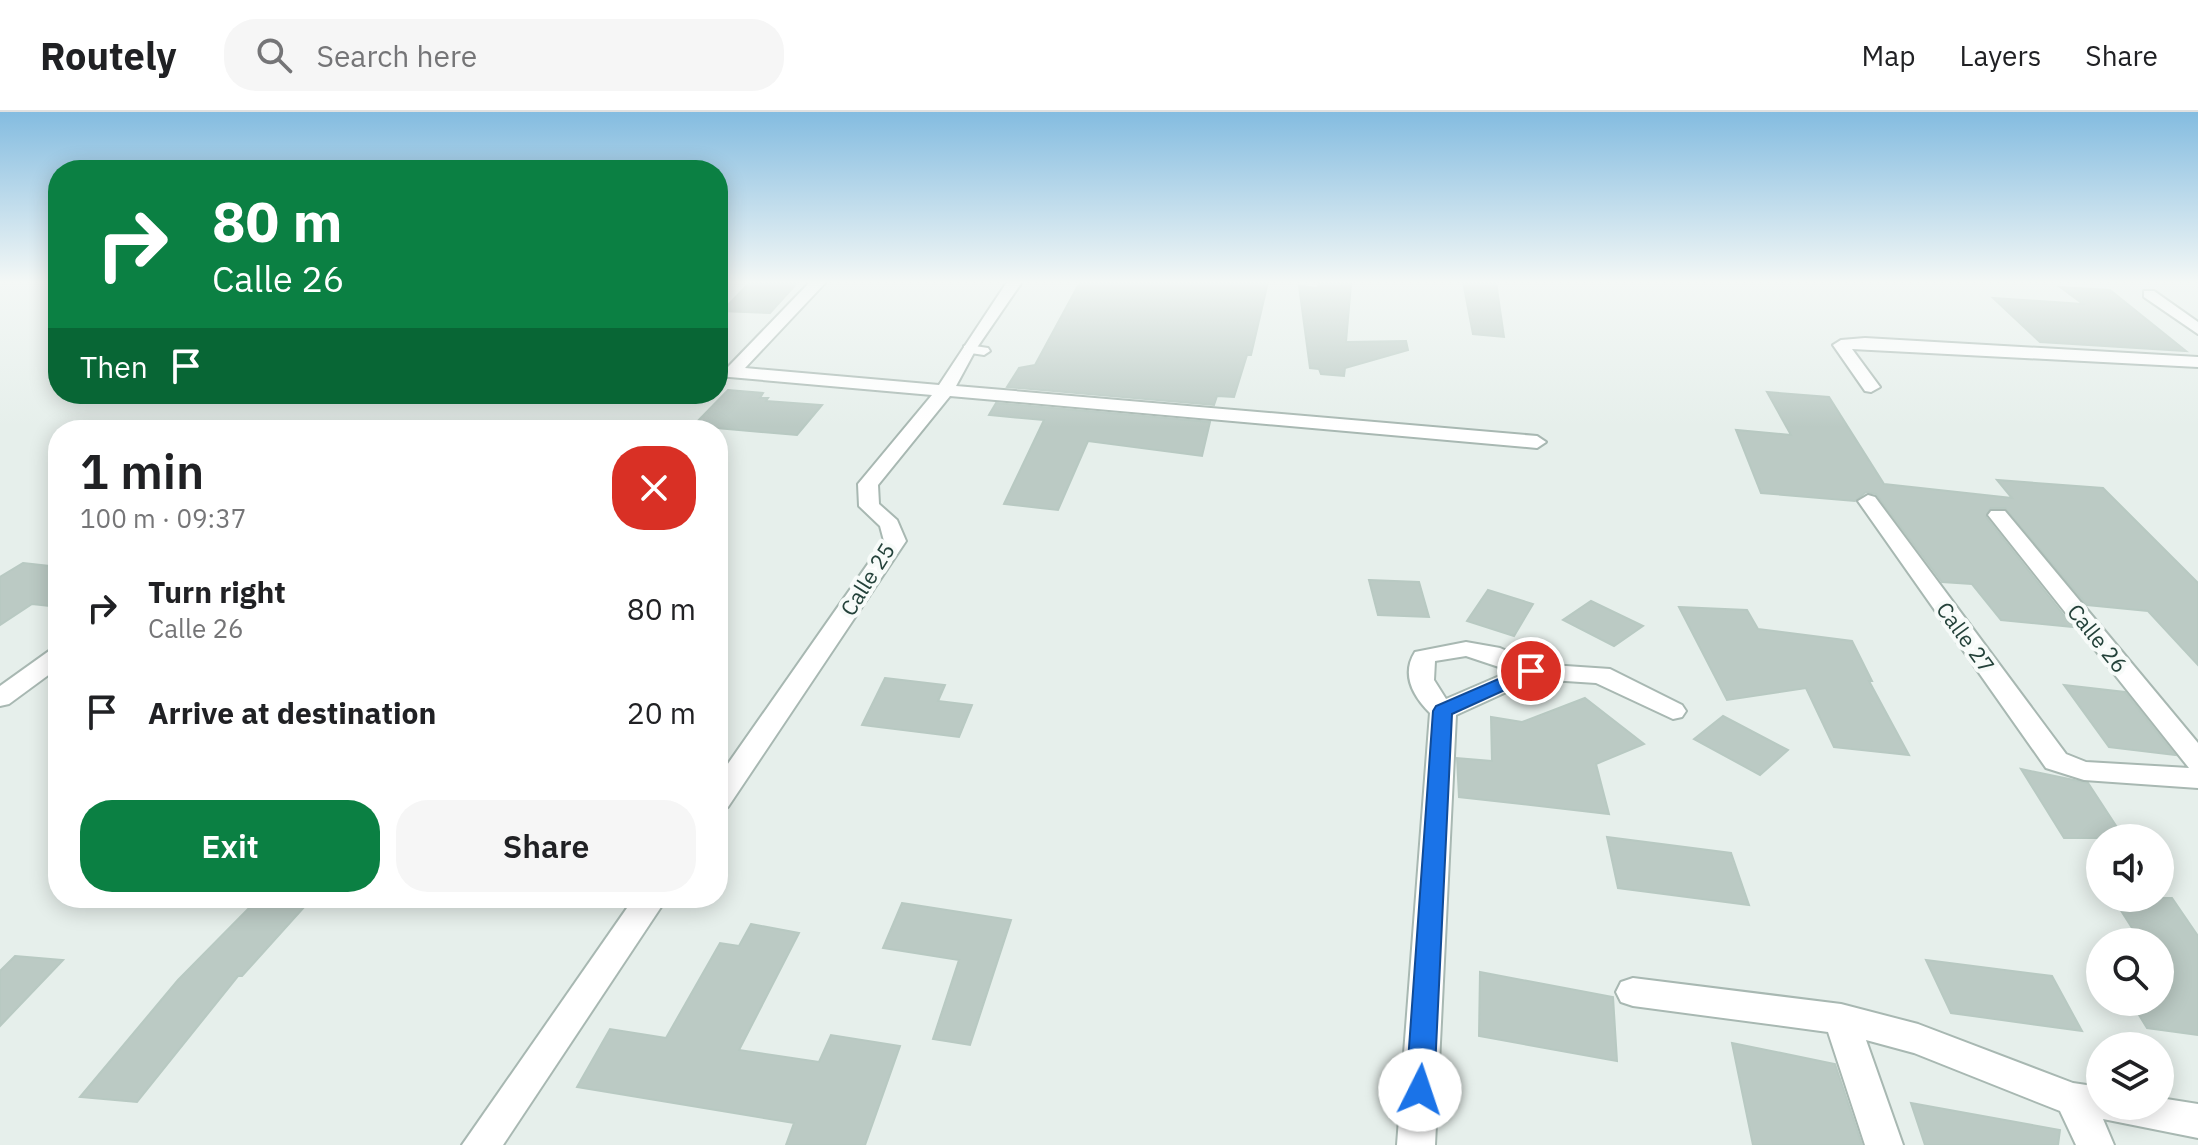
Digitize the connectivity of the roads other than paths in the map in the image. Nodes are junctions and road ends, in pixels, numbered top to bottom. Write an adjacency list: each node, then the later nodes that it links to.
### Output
1 (769, 330): 4 (street)
2 (987, 330): 7 (street, Calle 25)
3 (2198, 362): 6 (street)
4 (728, 369)
5 (728, 372): 7 (street)
6 (1871, 387)
7 (944, 392): 8 (street); 18 (street, Calle 25)
8 (1537, 442)
9 (1868, 501): 17 (street, Calle 27)
10 (1998, 515): 16 (street, Calle 26)
11 (48, 663): 13 (street)
12 (1531, 671): 14 (street); 14 (street); 15 (street)
13 (0, 698)
14 (1443, 711): 27 (street)
15 (1673, 711)
16 (2198, 761)
17 (2198, 778)
18 (728, 785)
19 (644, 908): 26 (street)
20 (1633, 992): 21 (street)
21 (1841, 1019): 22 (street); 28 (street)
22 (2086, 1102)
23 (2174, 1117): 25 (street)
24 (2090, 1120): 29 (street)
25 (2198, 1121)
26 (481, 1145)
27 (1416, 1145)
28 (1884, 1145)
29 (2095, 1145)

